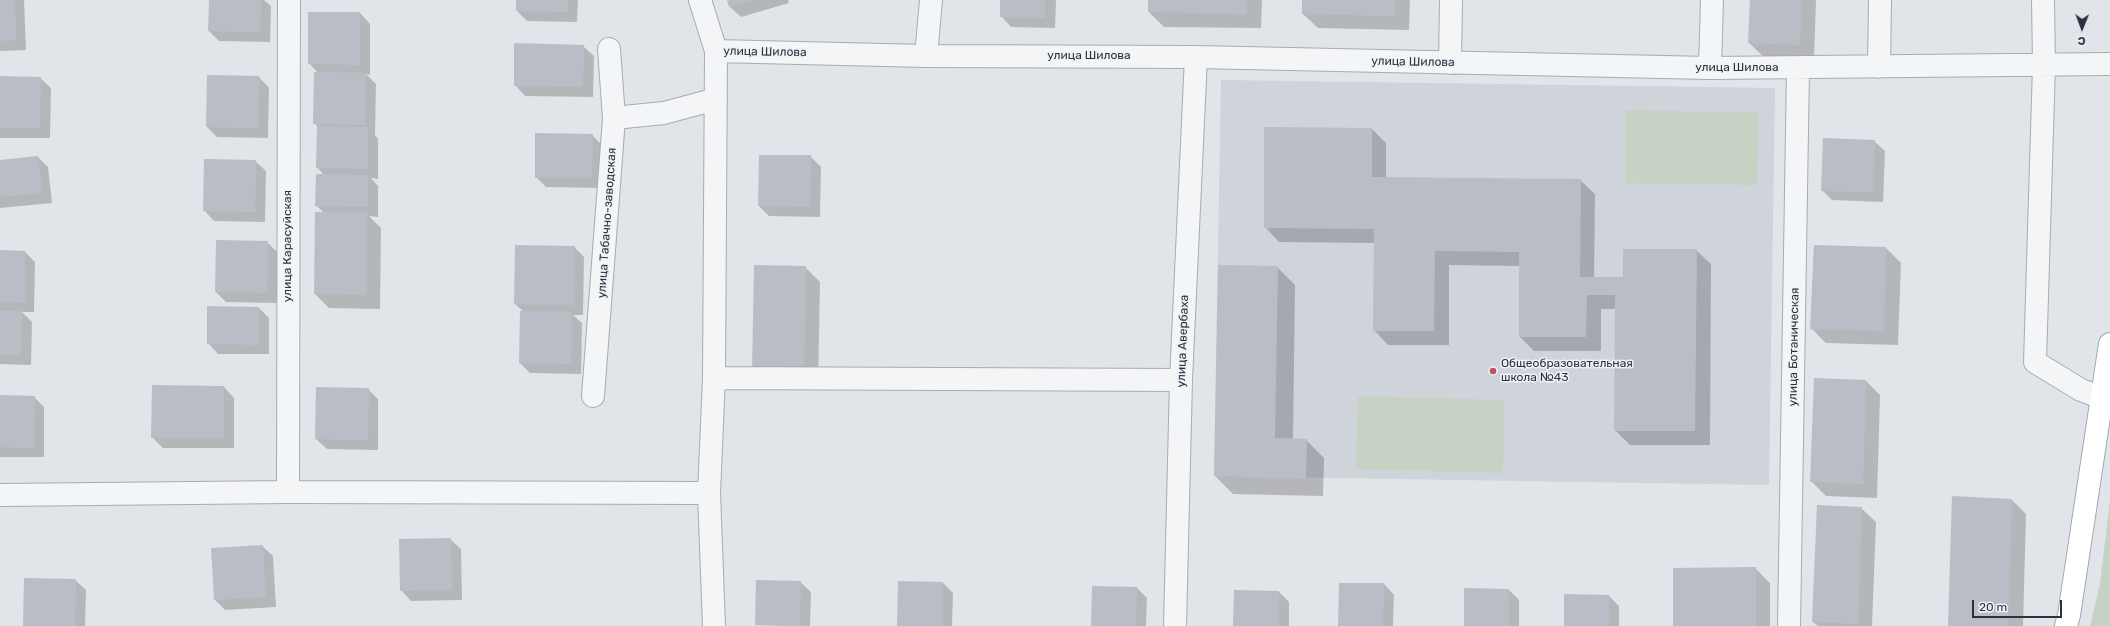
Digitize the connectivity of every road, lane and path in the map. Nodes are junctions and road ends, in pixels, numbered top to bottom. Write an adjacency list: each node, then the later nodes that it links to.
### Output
1 (289, 0): 25 (street, улица Карасуйская)
2 (700, 0): 9 (street)
3 (931, 0): 10 (street)
4 (1451, 0): 12 (street)
5 (1712, 0): 16 (street)
6 (1880, 0): 15 (street)
7 (2043, 0): 14 (street)
8 (609, 49): 19 (street, улица Табачно-заводская)
9 (716, 51): 10 (street, улица Шилова); 18 (street)
10 (926, 56): 11 (street, улица Шилова)
11 (1196, 57): 12 (street, улица Шилова); 22 (street, улица Авербаха)
12 (1450, 63): 16 (street, улица Шилова)
13 (2110, 64): 14 (street, улица Шилова)
14 (2044, 65): 15 (street, улица Шилова); 24 (street)
15 (1879, 67): 17 (street, улица Шилова)
16 (1710, 68): 17 (street, улица Шилова)
17 (1798, 68): 30 (street, улица Ботаническая)
18 (716, 99): 19 (street); 21 (street)
19 (614, 118): 23 (street, улица Табачно-заводская)
20 (2110, 344): 24 (main road)
21 (714, 378): 22 (street); 26 (street)
22 (1182, 380): 29 (street, улица Авербаха)
23 (594, 396)
24 (2102, 398): 31 (main road)
25 (288, 492): 26 (street); 27 (street)
26 (709, 493): 28 (street)
27 (0, 495)
28 (714, 626)
29 (1175, 626)
30 (1789, 626)
31 (2066, 626)

